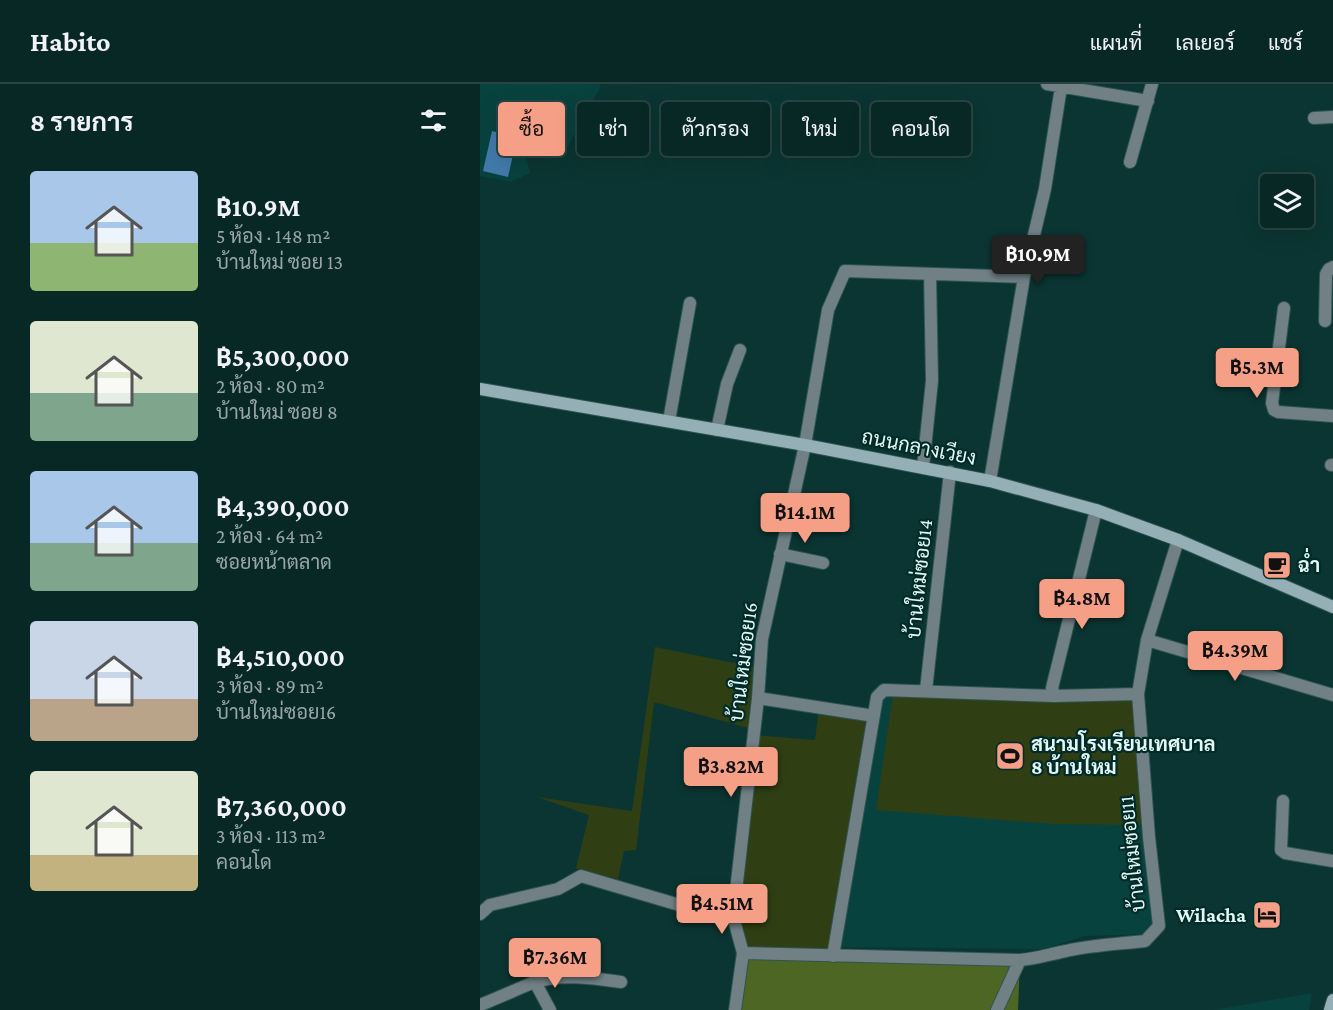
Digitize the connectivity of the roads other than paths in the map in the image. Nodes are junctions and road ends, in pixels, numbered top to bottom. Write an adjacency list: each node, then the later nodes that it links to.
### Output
1 (1047, 84): 3 (street)
2 (1152, 84): 4 (street)
3 (1061, 87): 4 (street); 10 (street)
4 (1148, 102): 7 (street)
5 (1333, 117): 6 (street)
6 (1314, 118)
7 (1130, 162)
8 (1333, 267): 13 (street)
9 (930, 274): 10 (street); 19 (street, บ้านใหม่ซอย16); 20 (street)
10 (1024, 277): 22 (street)
11 (690, 303): 17 (street)
12 (1284, 308): 16 (street)
13 (1325, 321)
14 (740, 350): 18 (street)
15 (480, 389): 17 (main road, ถนนกลางเวียง)
16 (1333, 416)
17 (669, 421): 18 (main road, ถนนกลางเวียง)
18 (717, 430): 19 (main road, ถนนกลางเวียง)
19 (805, 445): 20 (main road, ถนนกลางเวียง); 25 (street, บ้านใหม่ซอย16)
20 (923, 467): 21 (main road, ถนนกลางเวียง)
21 (950, 472): 22 (main road, ถนนกลางเวียง); 29 (street, บ้านใหม่ซอย14)
22 (990, 481): 23 (main road, ถนนกลางเวียง)
23 (1096, 510): 24 (main road, ถนนกลางเวียง); 32 (street)
24 (1178, 540): 27 (main road, ถนนกลางเวียง); 28 (street, บ้านใหม่ซอย11)
25 (780, 555): 26 (street); 33 (street, บ้านใหม่ซอย16)
26 (823, 563)
27 (1333, 607)
28 (1146, 640): 30 (street, บ้านใหม่ซอย11); 31 (street)
29 (926, 690): 32 (street); 34 (street)
30 (1138, 694): 32 (street); 41 (street, บ้านใหม่ซอย11)
31 (1333, 695)
32 (1054, 696)
33 (758, 698): 34 (street); 37 (street, บ้านใหม่ซอย16)
34 (874, 716): 40 (street)
35 (1283, 801): 36 (street)
36 (1333, 861)
37 (731, 909): 38 (street); 39 (street)
38 (480, 914)
39 (743, 953): 40 (street, บ้านใหม่ซอย11); 48 (street)
40 (833, 956): 41 (street, บ้านใหม่ซอย11)
41 (1020, 960): 49 (street)
42 (534, 982): 43 (street); 45 (street); 47 (street)
43 (621, 982)
44 (1333, 1000): 50 (main road)
45 (500, 1004): 46 (street)
46 (480, 1005)
47 (550, 1010)
48 (735, 1010)
49 (997, 1010)
50 (1330, 1010)

